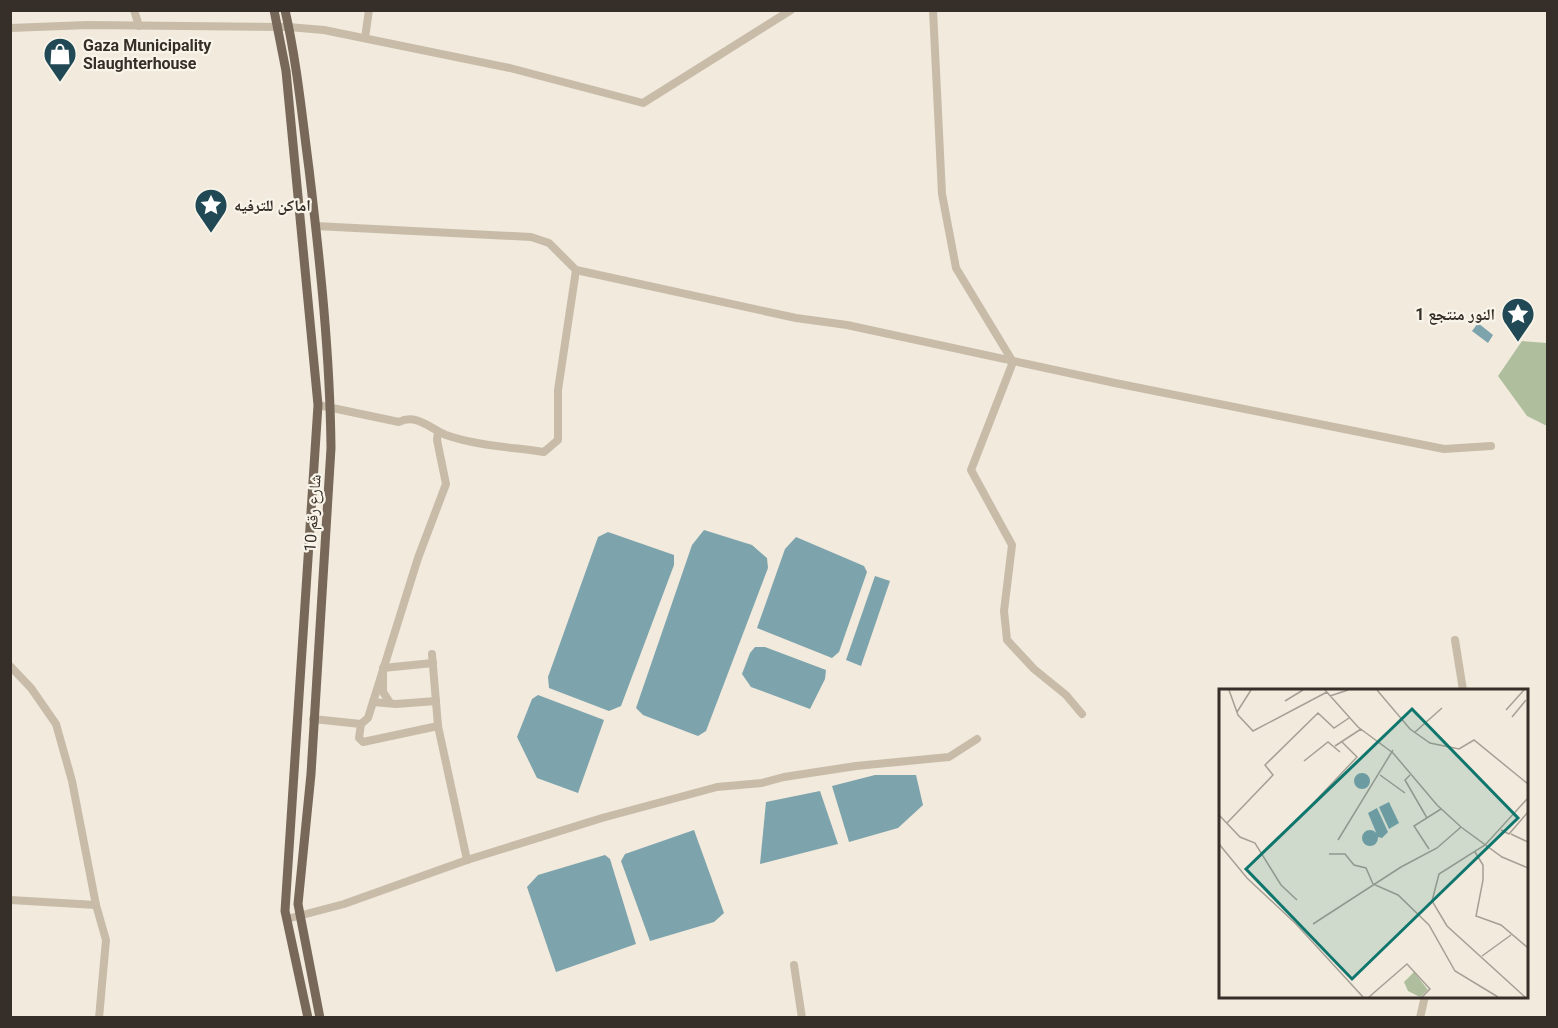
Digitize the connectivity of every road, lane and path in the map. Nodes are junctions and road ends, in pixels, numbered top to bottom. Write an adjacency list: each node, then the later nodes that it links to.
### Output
1 (134, 10): 7 (street)
2 (274, 10): 8 (main road, شارع رقم 10)
3 (285, 10): 9 (main road, شارع رقم 10)
4 (369, 10): 11 (street)
5 (791, 10): 11 (street)
6 (933, 10): 14 (street)
7 (139, 26): 8 (street); 10 (street)
8 (277, 27): 9 (street); 15 (main road, شارع رقم 10)
9 (288, 27): 11 (street); 12 (main road, شارع رقم 10)
10 (10, 28)
11 (365, 38)
12 (316, 226): 13 (street); 16 (main road, شارع رقم 10)
13 (576, 270): 14 (street); 17 (street)
14 (1013, 362): 18 (street); 28 (street)
15 (318, 405): 16 (street); 37 (main road, شارع رقم 10)
16 (330, 407): 17 (street); 29 (main road, شارع رقم 10)
17 (438, 432): 23 (street)
18 (1491, 446)
19 (1455, 640): 24 (street)
20 (432, 654): 21 (street)
21 (433, 663): 23 (street); 25 (street)
22 (10, 666): 35 (street)
23 (383, 668): 26 (street); 27 (street)
24 (1463, 689)
25 (436, 701): 27 (street); 31 (street)
26 (373, 702): 27 (street); 30 (street)
27 (390, 704)
28 (1082, 714)
29 (313, 719): 30 (street); 36 (main road, شارع رقم 10)
30 (361, 724): 31 (street)
31 (438, 726): 33 (street)
32 (977, 740): 33 (street)
33 (467, 860): 36 (street)
34 (10, 900): 35 (street)
35 (96, 904): 40 (street)
36 (298, 916): 37 (street); 42 (main road, شارع رقم 10)
37 (287, 919): 41 (main road, شارع رقم 10)
38 (794, 965): 43 (street)
39 (1425, 998): 44 (street)
40 (99, 1017)
41 (308, 1017)
42 (320, 1017)
43 (802, 1017)
44 (1420, 1017)

